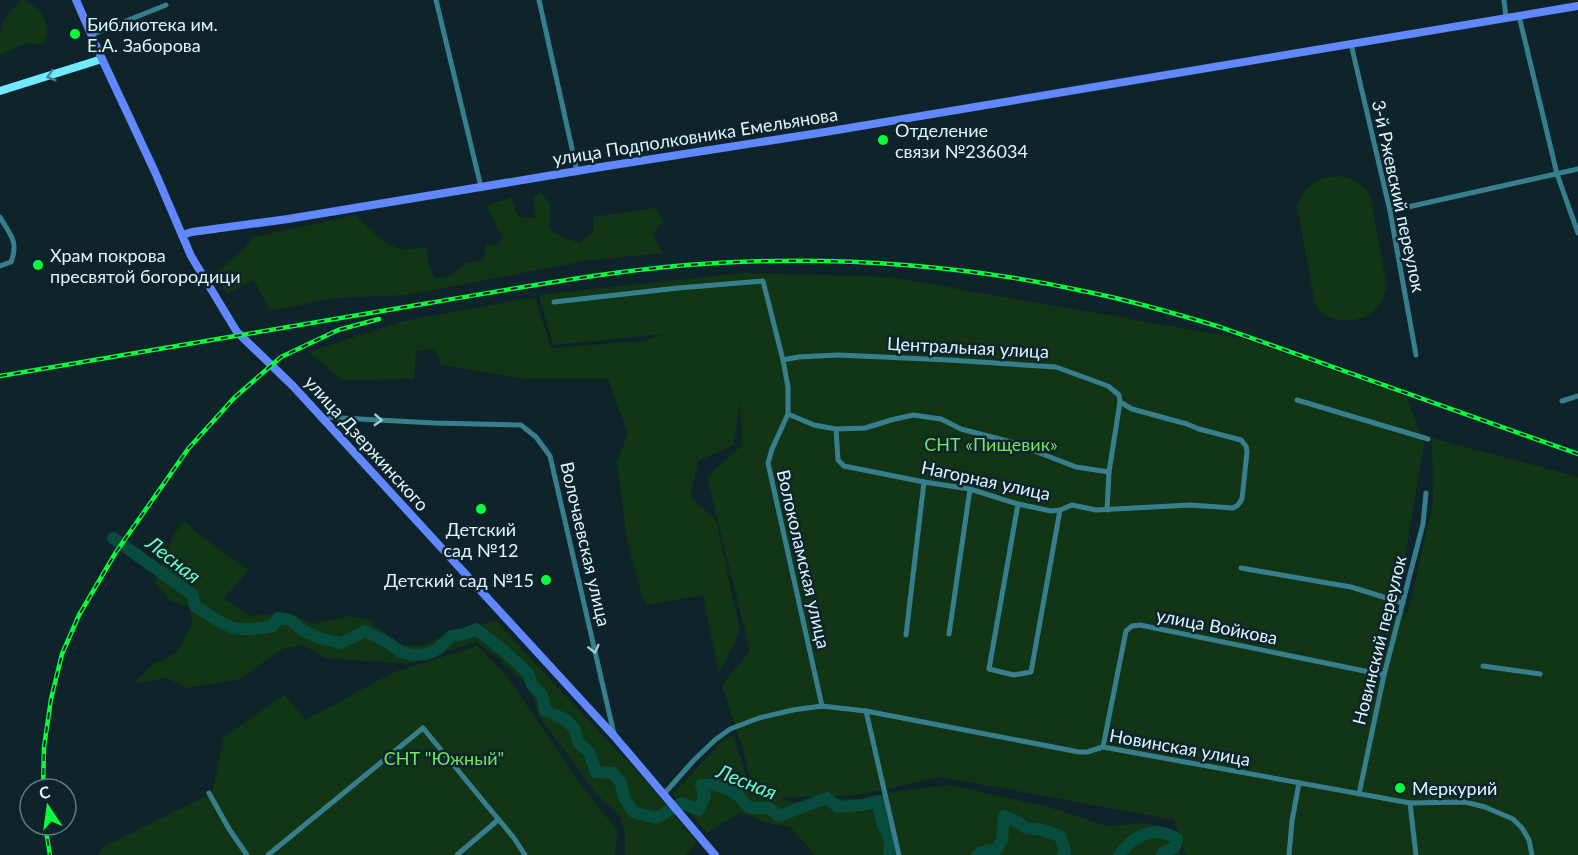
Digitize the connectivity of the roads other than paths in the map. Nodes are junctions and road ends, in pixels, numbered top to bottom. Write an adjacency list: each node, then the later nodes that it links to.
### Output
1 (76, 0): 9 (main road, улица Дзержинского)
2 (436, 0): 16 (street)
3 (539, 0): 14 (street)
4 (1504, 0): 8 (street)
5 (166, 5): 9 (street)
6 (1578, 6): 7 (main road)
7 (1519, 16): 8 (main road); 15 (street)
8 (1506, 18): 10 (main road, улица Подполковника Емельянова)
9 (91, 35): 11 (main road, улица Дзержинского)
10 (1351, 44): 14 (main road, улица Подполковника Емельянова); 17 (street, 3-й Ржевский переулок)
11 (102, 59): 12 (main road, one-way to 12); 20 (main road, улица Дзержинского)
12 (0, 91)
13 (1578, 168): 15 (street)
14 (577, 171): 16 (main road, улица Подполковника Емельянова)
15 (1557, 174): 17 (street); 19 (street)
16 (481, 187): 20 (main road, улица Подполковника Емельянова)
17 (1389, 211): 23 (street, 3-й Ржевский переулок)
18 (0, 217): 21 (street)
19 (1578, 234)
20 (182, 235): 30 (main road, улица Дзержинского)
21 (2, 266)
22 (554, 302): 24 (street, Волоколамская улица)
23 (1416, 355)
24 (783, 360): 28 (street, Центральная улица); 29 (street, Волоколамская улица)
25 (1578, 396): 27 (street)
26 (1297, 400): 32 (street)
27 (1562, 401)
28 (1120, 402): 33 (street); 38 (street, Центральная улица)
29 (788, 414): 31 (street); 48 (street, Волоколамская улица)
30 (320, 417): 50 (main road, улица Дзержинского); 50 (street, Волочаевская улица, one-way to 50)
31 (836, 429): 33 (street); 34 (street, Нагорная улица)
32 (1428, 439)
33 (1109, 472): 40 (street)
34 (924, 482): 35 (street, Нагорная улица); 44 (street)
35 (970, 489): 37 (street, Нагорная улица); 43 (street)
36 (1426, 493): 42 (street, Новинский переулок)
37 (1018, 504): 39 (street, Нагорная улица); 39 (street)
38 (1233, 508): 40 (street, Нагорная улица)
39 (1060, 510): 40 (street, Нагорная улица)
40 (1107, 510)
41 (1241, 567): 42 (street)
42 (1403, 603): 47 (street, Новинский переулок)
43 (949, 634)
44 (906, 635)
45 (1482, 666): 46 (street)
46 (1540, 674)
47 (1384, 675): 51 (street, улица Войкова); 55 (street, Новинский переулок)
48 (822, 706): 49 (street, Новинская улица); 54 (street, Новинская улица)
49 (866, 711): 51 (street, Новинская улица); 63 (street)
50 (615, 737): 54 (main road, улица Дзержинского)
51 (1103, 747): 52 (street, Новинская улица)
52 (1299, 783): 55 (street, Новинская улица); 64 (street)
53 (209, 793): 58 (street)
54 (664, 794): 62 (main road, улица Дзержинского)
55 (1359, 794): 56 (street, Новинская улица)
56 (1410, 803): 65 (street); 66 (street, Новинская улица)
57 (498, 820): 59 (street); 60 (street); 61 (street)
58 (247, 855)
59 (268, 855)
60 (457, 855)
61 (525, 855)
62 (715, 855)
63 (899, 855)
64 (1289, 855)
65 (1416, 855)
66 (1532, 855)

